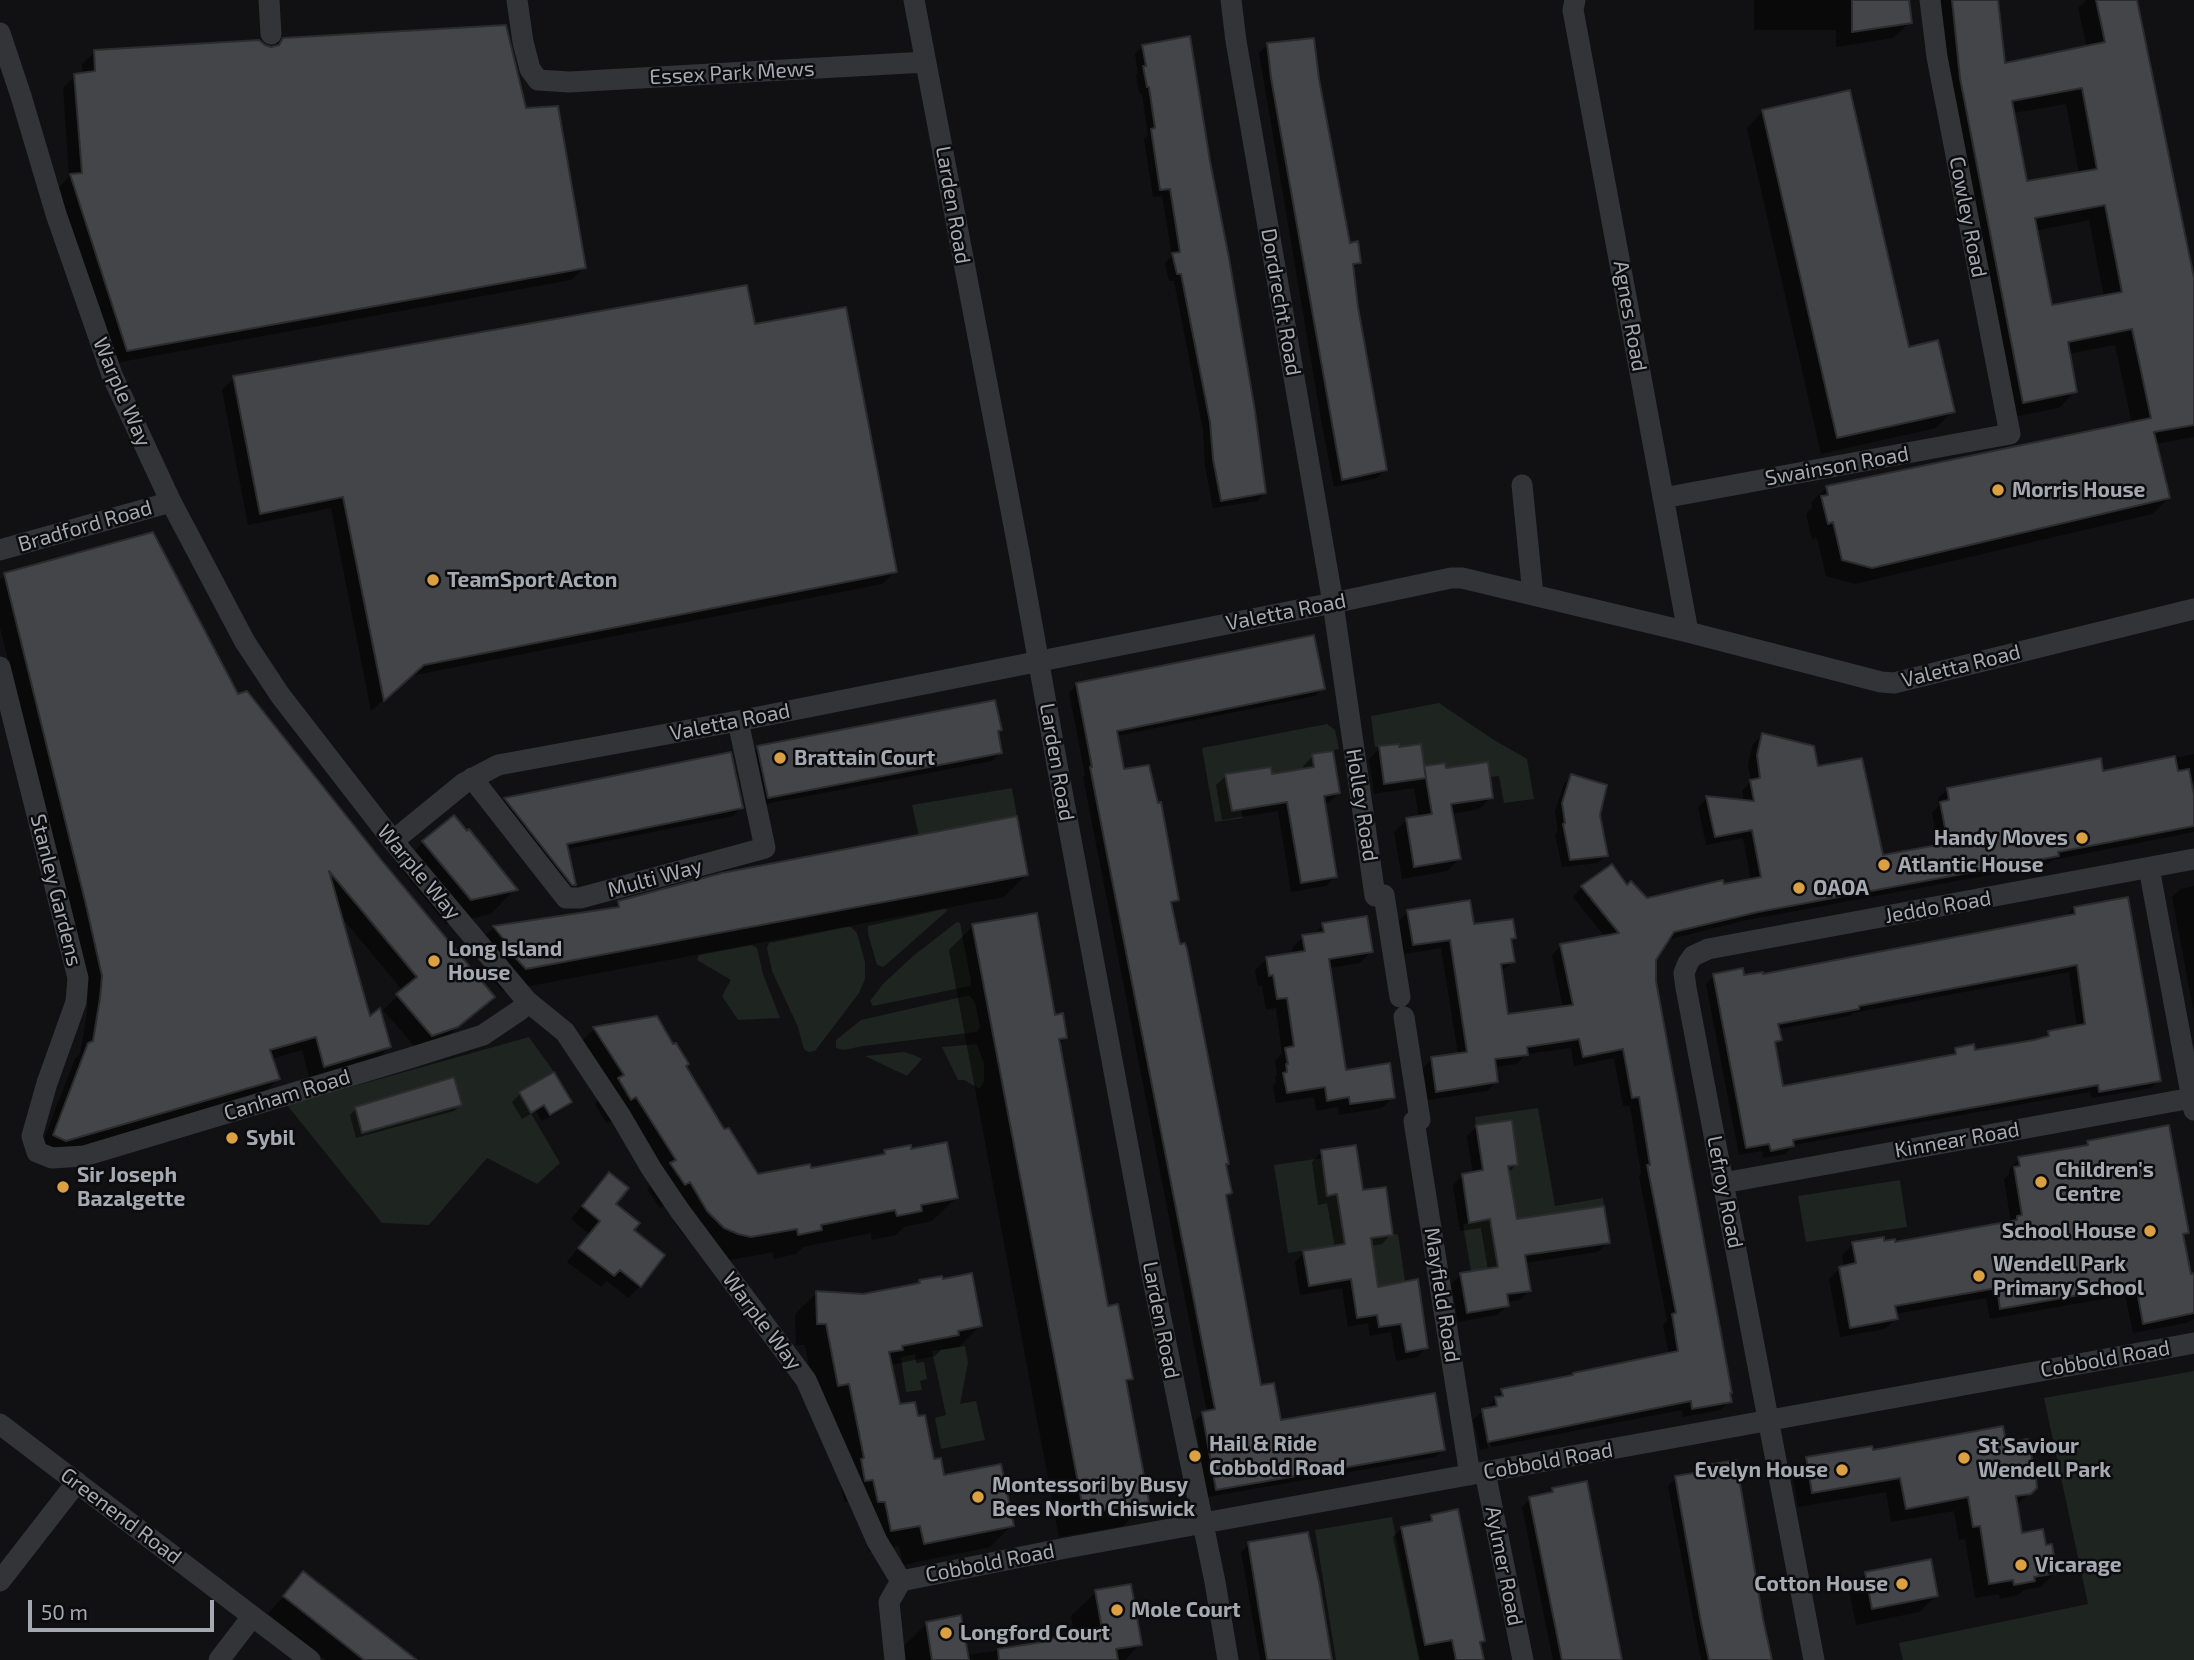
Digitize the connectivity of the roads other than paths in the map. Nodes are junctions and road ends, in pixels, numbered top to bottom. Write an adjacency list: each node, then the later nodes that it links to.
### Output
1 (269, 0): 8 (street)
2 (517, 0): 9 (street, Essex Park Mews)
3 (914, 0): 9 (street, Larden Road)
4 (1231, 0): 16 (street, Dordrecht Road)
5 (1930, 0): 10 (street, Cowley Road)
6 (1574, 5): 12 (street, Agnes Road)
7 (0, 33): 13 (street, Warple Way)
8 (271, 34)
9 (926, 62): 19 (street, Larden Road)
10 (2010, 434): 12 (street, Swainson Road)
11 (1521, 485): 15 (street)
12 (1663, 498): 18 (street, Agnes Road)
13 (171, 502): 14 (street, Bradford Road); 23 (street, Warple Way)
14 (0, 550)
15 (1533, 595): 16 (street, Valetta Road); 18 (street, Valetta Road)
16 (1333, 603): 19 (street, Valetta Road); 29 (street, Holley Road)
17 (2194, 609): 18 (street, Valetta Road)
18 (1688, 632)
19 (1038, 661): 21 (street, Valetta Road); 37 (street, Larden Road)
20 (0, 667): 30 (street, Stanley Gardens)
21 (738, 720): 22 (street, Valetta Road); 22 (street, Multi Way)
22 (472, 778): 23 (street, Valetta Road)
23 (393, 841): 27 (street, Warple Way)
24 (2194, 859): 25 (street, Jeddo Road)
25 (2149, 868): 26 (street, Jeddo Road); 28 (street)
26 (1688, 963): 31 (street, Lefroy Road)
27 (527, 1001): 30 (street, Canham Road); 39 (street, Warple Way)
28 (2193, 1104): 31 (street, Kinnear Road)
29 (1420, 1120): 35 (street, Mayfield Road)
30 (37, 1152)
31 (1723, 1183): 33 (street, Lefroy Road)
32 (2194, 1343): 33 (street, Cobbold Road)
33 (1769, 1420): 35 (street, Cobbold Road); 46 (street, Lefroy Road)
34 (0, 1424): 36 (street, Greenend Road)
35 (1478, 1474): 37 (street, Cobbold Road); 45 (street, Aylmer Road)
36 (77, 1482): 38 (street); 40 (street, Greenend Road)
37 (1202, 1524): 39 (street, Cobbold Road); 44 (street, Larden Road)
38 (0, 1581)
39 (901, 1581): 43 (street)
40 (252, 1617): 41 (street); 42 (street, Greenend Road)
41 (219, 1660)
42 (310, 1660)
43 (895, 1660)
44 (1228, 1660)
45 (1523, 1660)
46 (1814, 1660)

